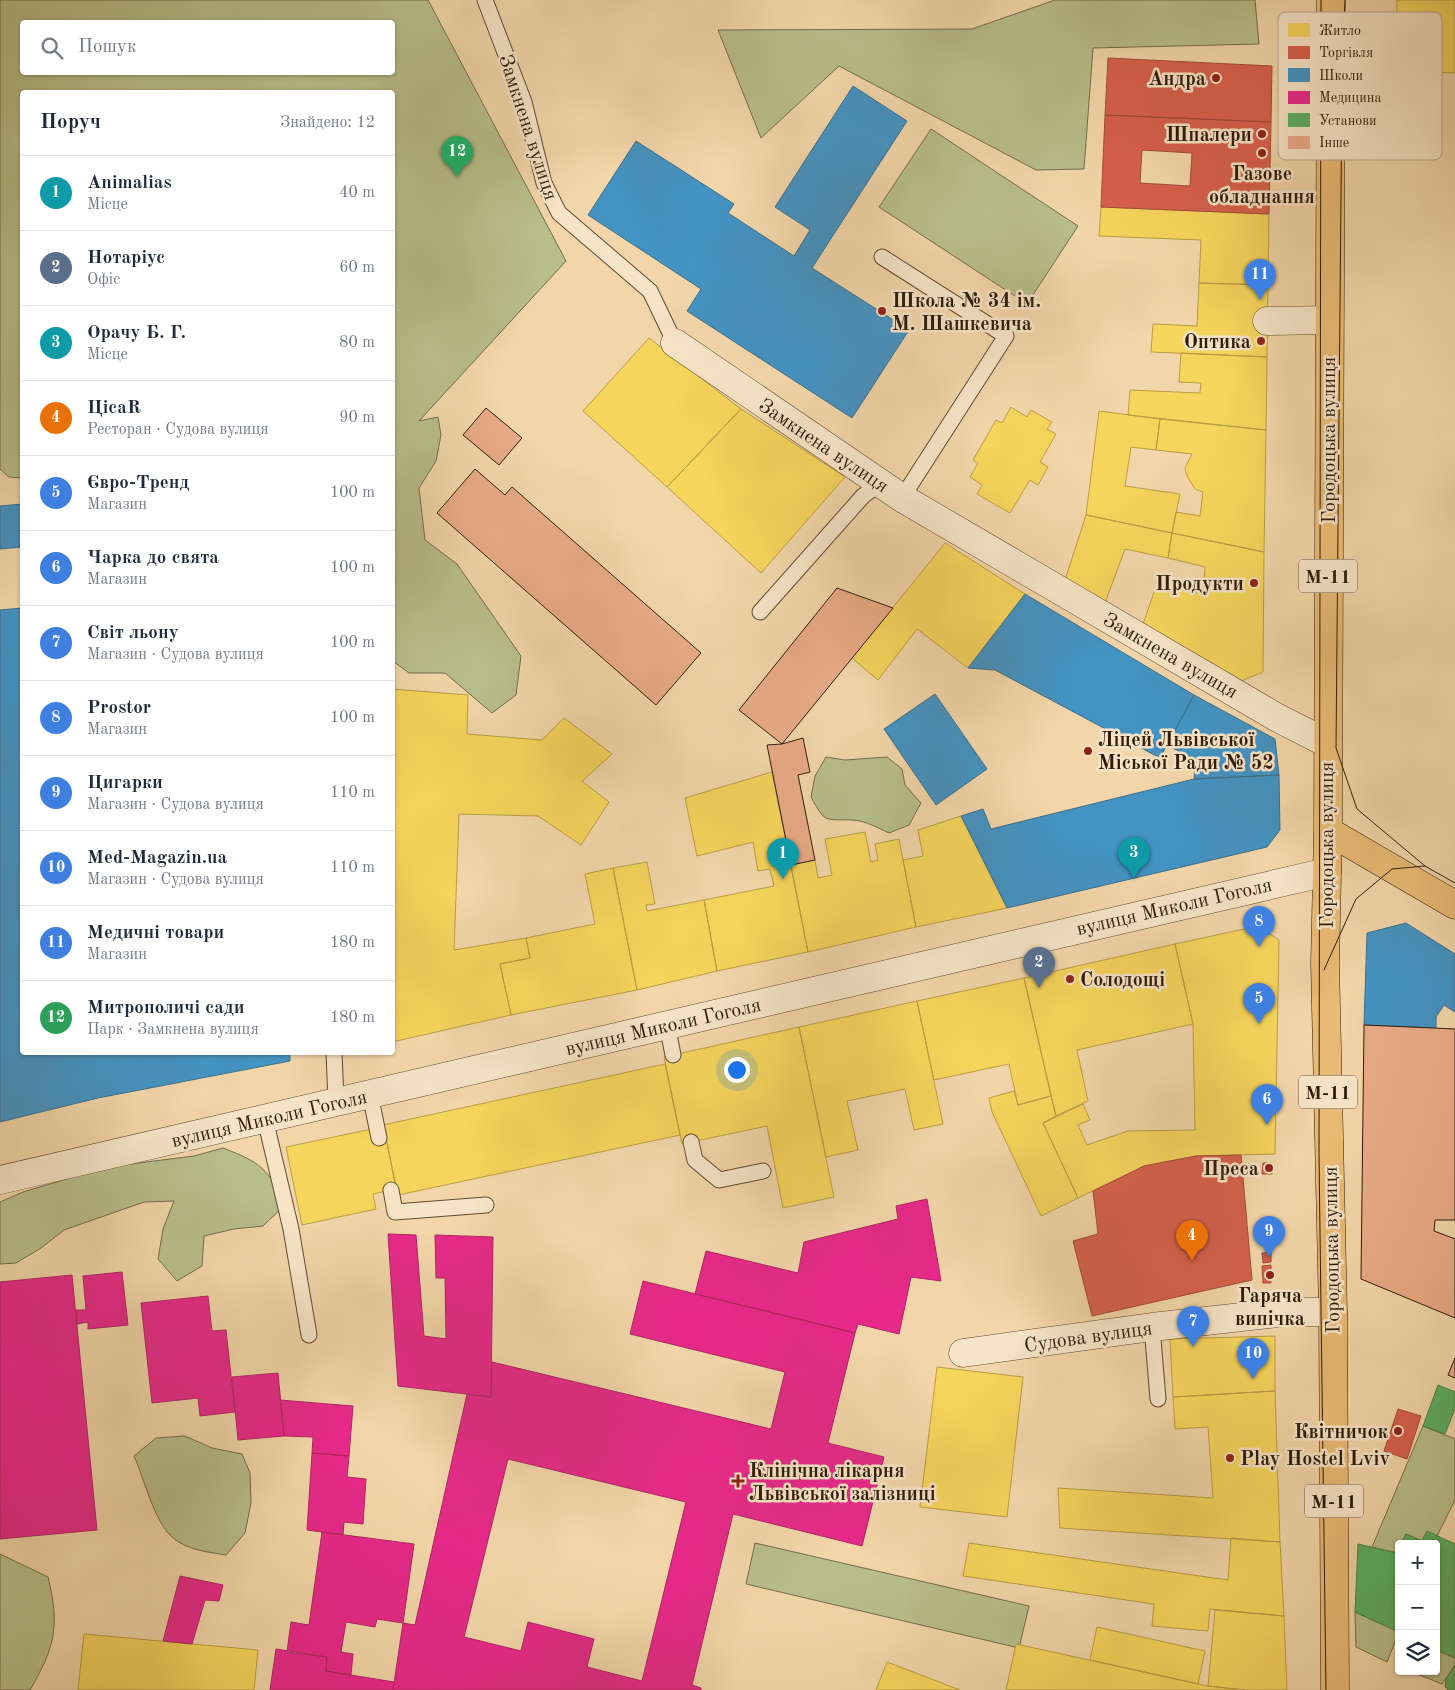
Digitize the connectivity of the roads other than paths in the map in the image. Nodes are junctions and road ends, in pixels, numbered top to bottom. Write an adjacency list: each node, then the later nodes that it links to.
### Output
1 (485, 0): 6 (lane, Замкнена вулиця)
2 (1330, 160): 4 (main road, Городоцька вулиця / М-11)
3 (882, 257): 8 (lane)
4 (1328, 320): 5 (street); 10 (main road, Городоцька вулиця / М-11)
5 (1267, 321)
6 (675, 343): 7 (street, Замкнена вулиця)
7 (876, 480): 8 (street, Замкнена вулиця); 9 (lane)
8 (902, 498): 10 (street, Замкнена вулиця)
9 (760, 612)
10 (1327, 743): 11 (main road, Городоцька вулиця / М-11)
11 (1328, 831): 12 (main road, Городоцька вулиця / М-11); 13 (main road)
12 (1327, 872): 14 (street, вулиця Миколи Гоголя); 26 (main road, Городоцька вулиця / М-11)
13 (1455, 905)
14 (667, 1025): 16 (lane); 17 (street, вулиця Миколи Гоголя)
15 (334, 1055): 18 (lane)
16 (673, 1055)
17 (370, 1094): 18 (street, вулиця Миколи Гоголя); 20 (lane)
18 (336, 1102): 19 (street, вулиця Миколи Гоголя)
19 (265, 1119): 23 (street, вулиця Миколи Гоголя); 28 (lane)
20 (379, 1138)
21 (691, 1142): 22 (lane)
22 (763, 1171)
23 (0, 1180)
24 (391, 1190): 25 (lane)
25 (486, 1205)
26 (1333, 1312): 27 (street, Судова вулиця); 31 (main road, Городоцька вулиця / М-11)
27 (1152, 1326): 29 (street, Судова вулиця); 30 (lane)
28 (309, 1335)
29 (962, 1353)
30 (1158, 1399)
31 (1335, 1690)

